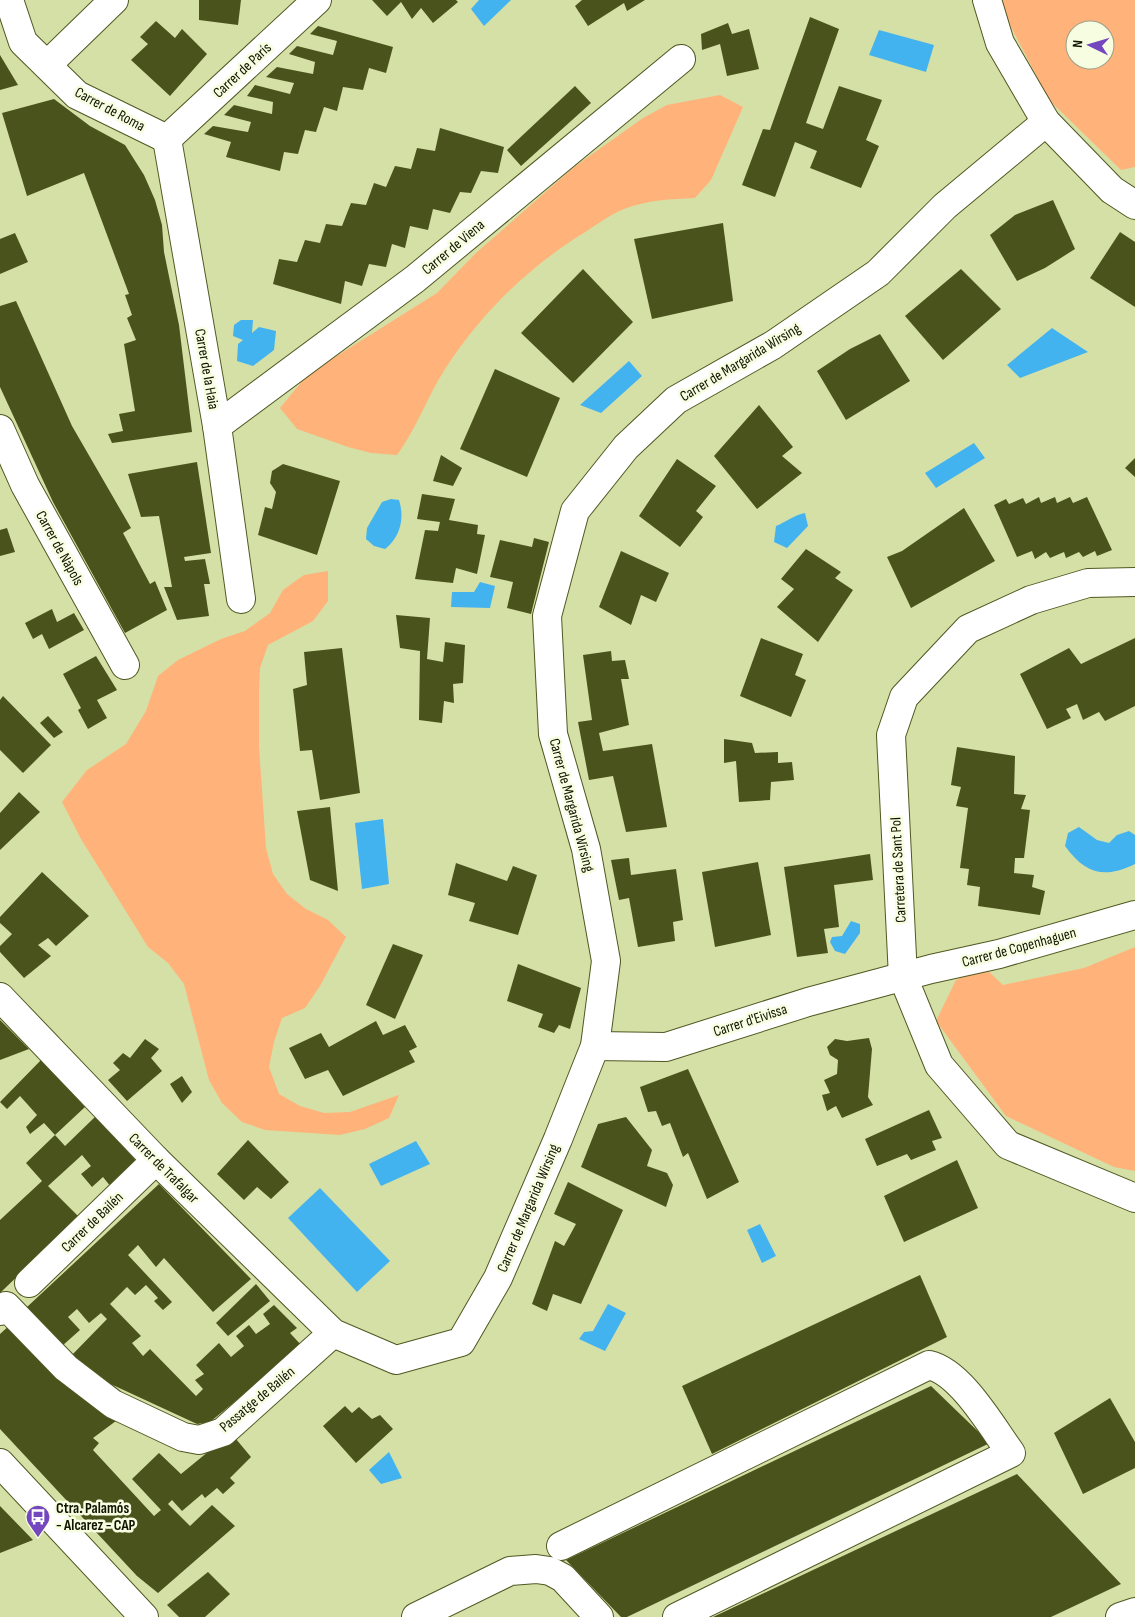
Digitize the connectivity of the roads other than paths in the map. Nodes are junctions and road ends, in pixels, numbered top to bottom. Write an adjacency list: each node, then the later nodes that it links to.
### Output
1 (9, 0): 6 (street, Carrer de Roma)
2 (114, 0): 6 (street)
3 (317, 0): 8 (street, Carrer de París)
4 (987, 0): 7 (street)
5 (681, 59): 11 (street, Carrer de Viena)
6 (47, 65): 8 (street, Carrer de Roma)
7 (1046, 122): 9 (street); 19 (street, Carrer de Margarida Wirsing)
8 (167, 139): 11 (street, Carrer de la Haia)
9 (1124, 186): 10 (street)
10 (1135, 205)
11 (216, 426): 14 (street, Carrer de la Haia)
12 (0, 429): 15 (street, Carrer de Nàpols)
13 (1135, 582): 17 (street, Carretera de Sant Pol)
14 (241, 599)
15 (125, 666)
16 (1135, 915): 17 (street, Carrer de Copenhaguen)
17 (903, 977): 19 (street, Carrer d'Eivissa); 21 (street, Carretera de Sant Pol)
18 (0, 997): 20 (street, Carrer de Trafalgar)
19 (595, 1046): 24 (street, Carrer de Margarida Wirsing)
20 (156, 1160): 22 (street, Carrer de Bailén); 24 (street, Carrer de Trafalgar)
21 (1135, 1198)
22 (29, 1283)
23 (3, 1308): 24 (street, Passatge de Bailén)
24 (333, 1333)
25 (0, 1463): 28 (street)
26 (561, 1546): 31 (street)
27 (1135, 1612): 32 (street)
28 (144, 1617)
29 (416, 1617): 30 (street)
30 (599, 1617)
31 (677, 1617)
32 (1120, 1617)

